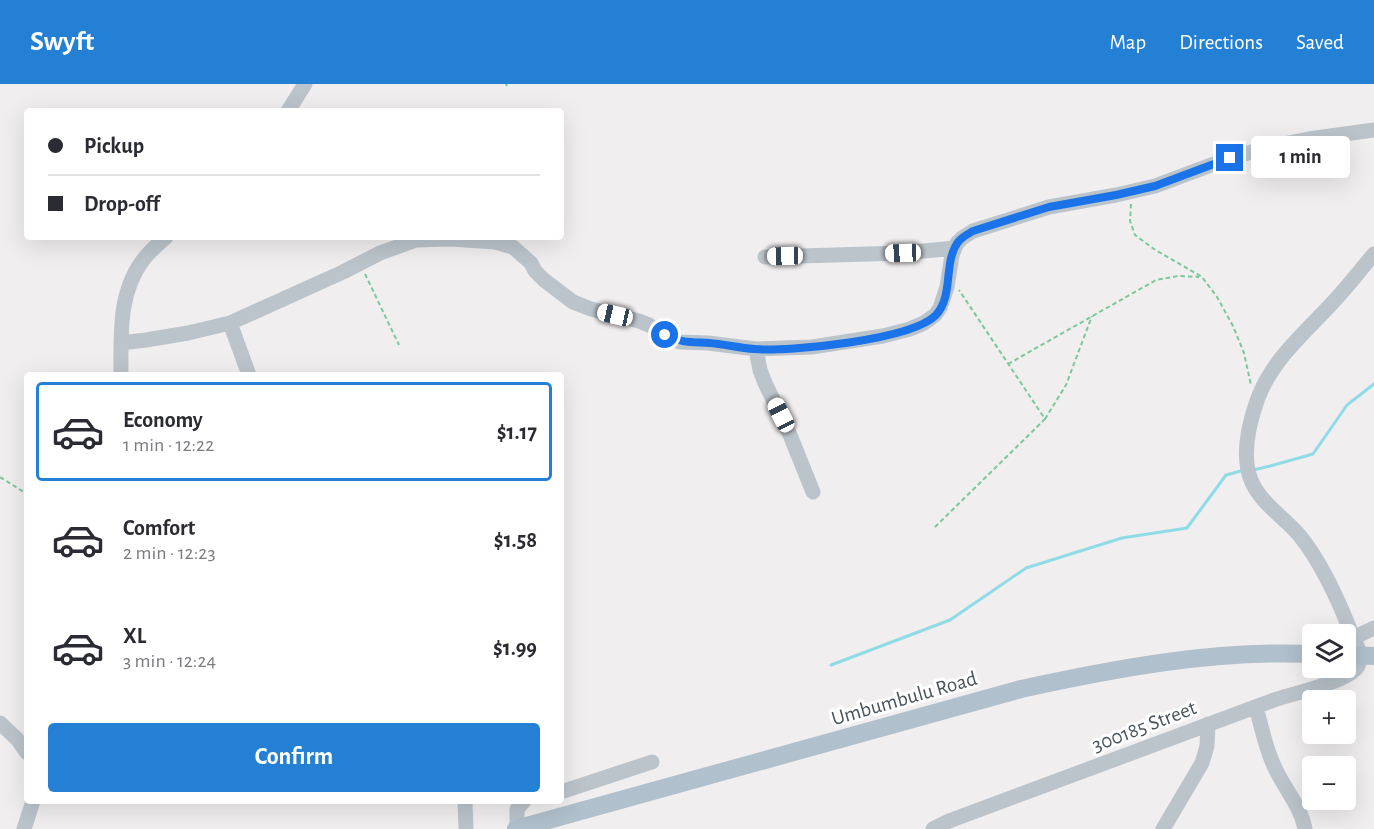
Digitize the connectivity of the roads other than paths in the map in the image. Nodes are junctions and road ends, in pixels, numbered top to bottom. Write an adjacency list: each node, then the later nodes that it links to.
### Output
1 (305, 84): 2 (street)
2 (290, 108)
3 (1374, 130): 7 (street)
4 (163, 240): 11 (street)
5 (416, 240): 10 (street)
6 (471, 240): 12 (street)
7 (955, 248): 9 (street); 12 (street)
8 (1374, 254): 16 (street)
9 (765, 257)
10 (230, 323): 11 (street); 14 (street)
11 (121, 343): 13 (street)
12 (756, 350): 15 (street)
13 (121, 372)
14 (248, 372)
15 (813, 492)
16 (1347, 624)
17 (1374, 628): 18 (street)
18 (1356, 637)
19 (1302, 654): 32 (main road, Umbumbulu Road)
20 (1360, 656): 21 (street, 300185 Street)
21 (1256, 707): 23 (street, 300185 Street); 35 (street)
22 (0, 723): 24 (street)
23 (1208, 724): 33 (street, 300185 Street); 34 (street)
24 (24, 749)
25 (652, 762): 26 (street)
26 (564, 791)
27 (32, 804): 30 (street)
28 (465, 804): 31 (street)
29 (520, 804): 32 (street)
30 (24, 829)
31 (466, 829)
32 (516, 829)
33 (933, 829)
34 (1163, 829)
35 (1305, 829)

